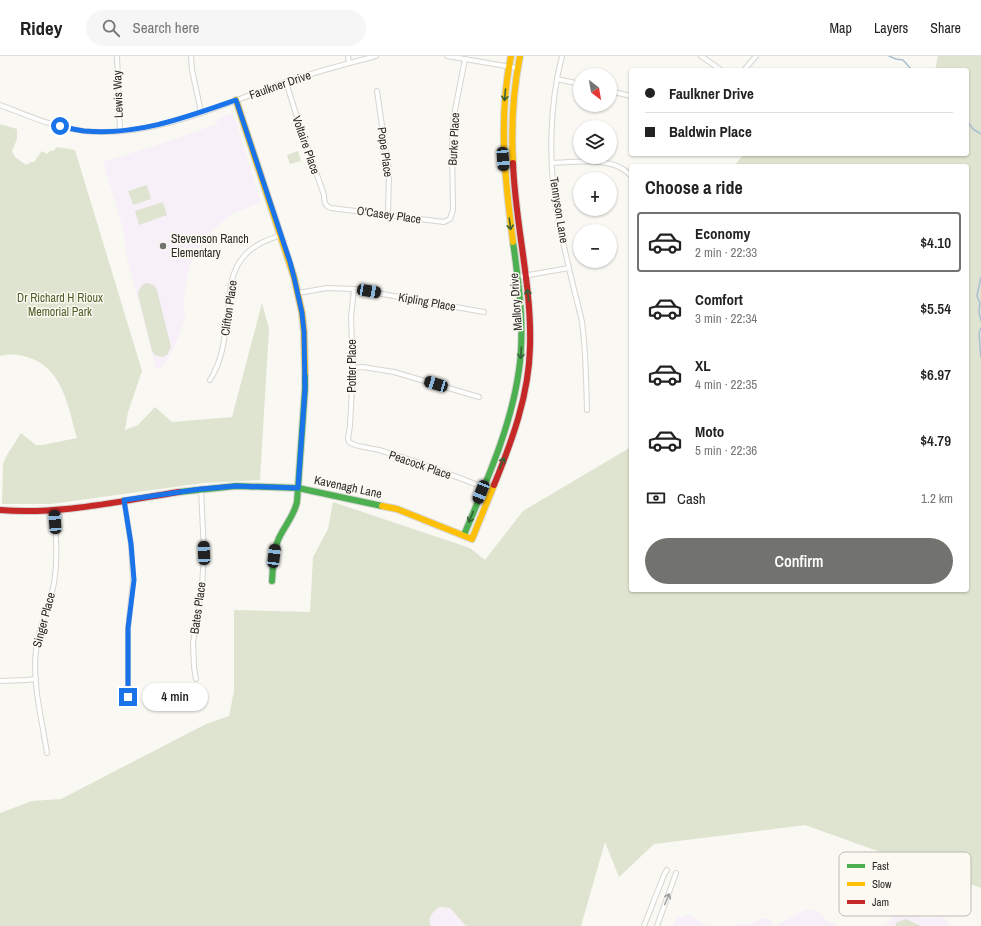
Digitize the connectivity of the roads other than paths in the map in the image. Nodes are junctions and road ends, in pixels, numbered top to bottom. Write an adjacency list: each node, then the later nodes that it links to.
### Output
1 (117, 56): 26 (street, Lewis Way)
2 (191, 56): 25 (street)
3 (348, 56): 12 (street)
4 (376, 56): 12 (street, Faulkner Drive)
5 (447, 56): 11 (street)
6 (511, 56): 13 (main road)
7 (520, 56): 14 (main road, Mallory Drive)
8 (562, 56): 17 (street, Tennyson Lane)
9 (701, 56): 15 (street)
10 (756, 56): 16 (street)
11 (465, 58): 13 (street); 31 (street, Burke Place)
12 (349, 63): 18 (street, Faulkner Drive)
13 (509, 67): 14 (street); 35 (main road, one-way to 35)
14 (517, 68): 34 (main road, Mallory Drive)
15 (718, 68)
16 (746, 68)
17 (557, 79): 19 (street); 27 (street, Tennyson Lane)
18 (286, 82): 23 (street, Faulkner Drive); 29 (street, Voltaire Place)
19 (573, 82)
20 (377, 90): 30 (street, Pope Place)
21 (617, 93): 22 (street)
22 (629, 96)
23 (236, 100): 25 (street, Faulkner Drive); 32 (main road)
24 (0, 105): 26 (street, Faulkner Drive)
25 (201, 112): 26 (street, Faulkner Drive)
26 (120, 131)
27 (552, 163): 28 (street); 33 (street, Tennyson Lane)
28 (629, 174)
29 (328, 207): 30 (street, O'Casey Place)
30 (388, 214): 31 (street, O'Casey Place)
31 (450, 219)
32 (281, 235): 37 (main road); 40 (street, Clifton Place)
33 (569, 268): 34 (street); 42 (street, Tennyson Lane)
34 (526, 276): 35 (street); 47 (main road, Mallory Drive, one-way to 34)
35 (517, 277): 44 (main road, one-way to 44)
36 (354, 289): 37 (street, Kipling Place); 38 (street, Kipling Place); 39 (street, Potter Place)
37 (298, 293): 45 (main road)
38 (484, 312)
39 (353, 368): 41 (street); 43 (street, Potter Place)
40 (210, 380)
41 (479, 397)
42 (588, 410)
43 (350, 442): 44 (street, Peacock Place)
44 (483, 487): 47 (street, Peacock Place); 51 (main road, one-way to 51)
45 (298, 488): 46 (main road, Kavenagh Lane); 51 (main road, Kavenagh Lane); 53 (main road)
46 (201, 489): 48 (main road, Kavenagh Lane); 55 (street, Bates Place)
47 (491, 490): 52 (main road, Mallory Drive)
48 (124, 500): 50 (main road, Kavenagh Lane); 57 (street)
49 (0, 510): 50 (main road, Kavenagh Lane)
50 (54, 510): 54 (street, Singer Place)
51 (464, 535): 52 (main road, Kavenagh Lane)
52 (472, 539)
53 (272, 581)
54 (36, 678): 56 (street); 58 (street, Singer Place)
55 (196, 679)
56 (0, 681)
57 (128, 697)
58 (47, 753)
59 (667, 870): 61 (street)
60 (676, 873): 62 (street, one-way to 60)
61 (644, 926)
62 (657, 926)

